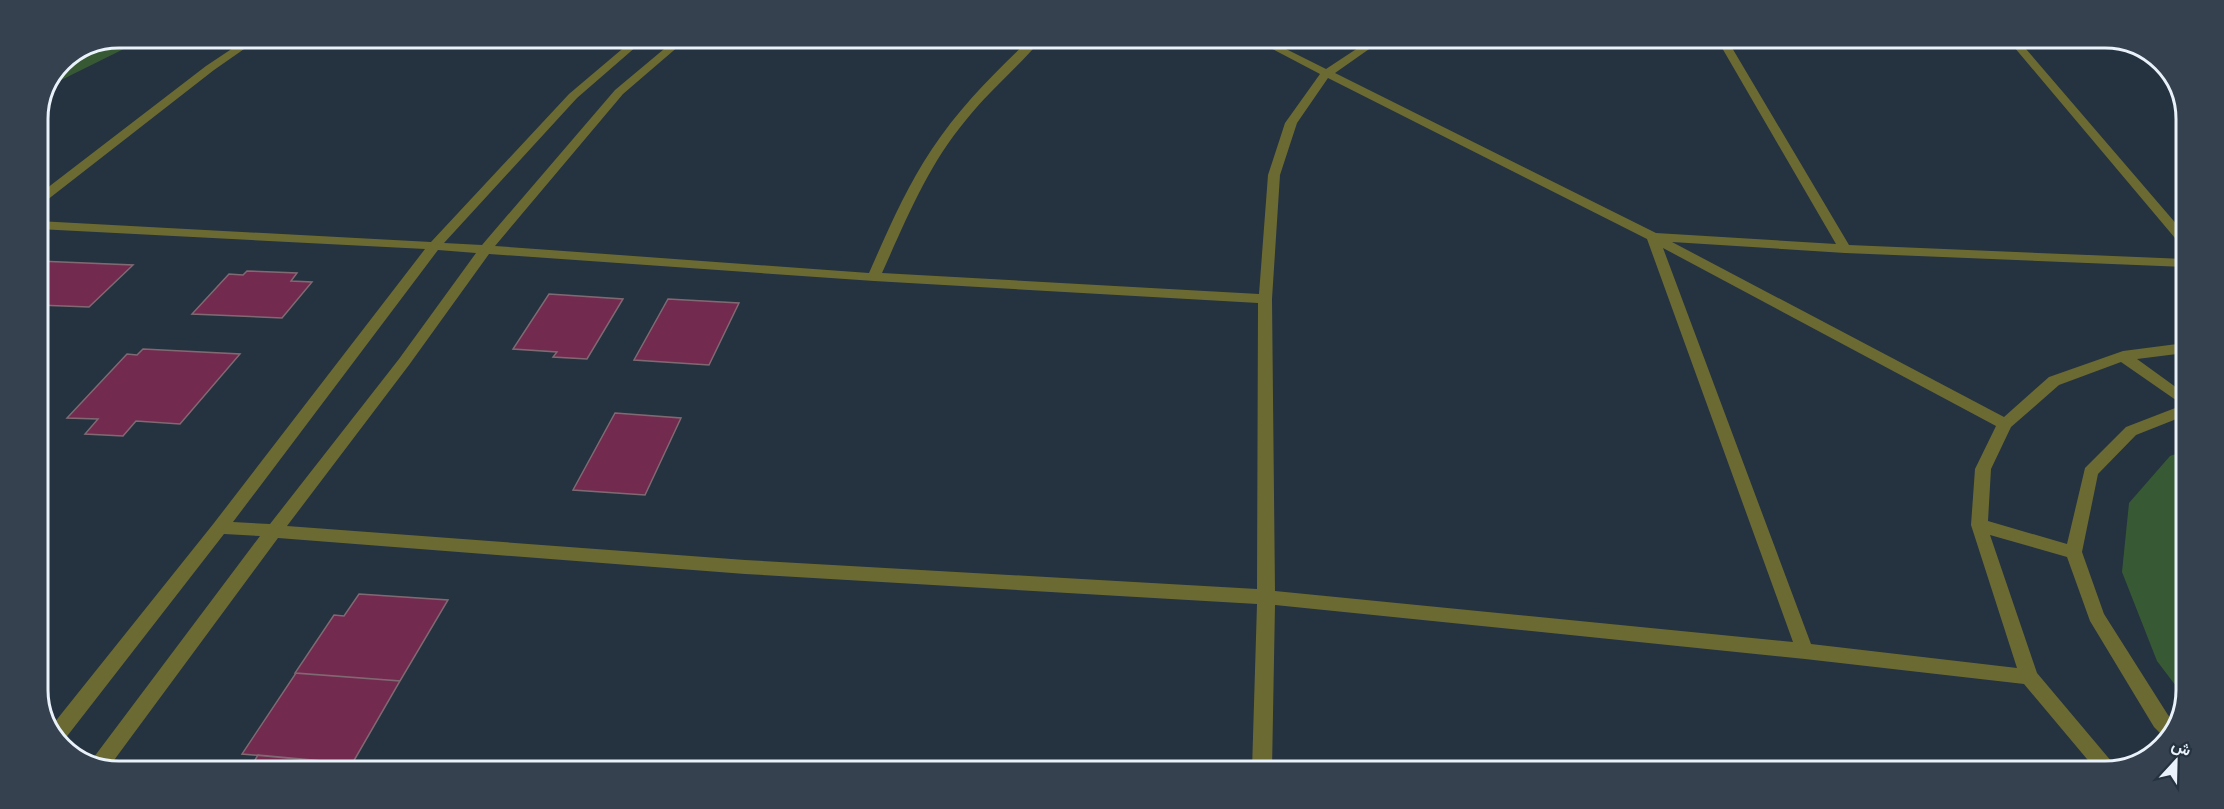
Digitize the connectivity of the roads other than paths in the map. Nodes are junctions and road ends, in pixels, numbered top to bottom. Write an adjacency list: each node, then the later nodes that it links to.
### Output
1 (240, 48): 10 (street)
2 (629, 48): 14 (street)
3 (671, 48): 15 (street)
4 (1028, 48): 18 (street)
5 (1276, 48): 9 (street)
6 (1365, 48): 9 (street)
7 (1727, 48): 16 (street)
8 (2019, 48): 12 (street)
9 (1326, 74): 13 (street); 19 (street)
10 (48, 193)
11 (48, 226): 14 (street)
12 (2176, 229)
13 (1653, 237): 16 (street); 24 (street); 30 (street)
14 (434, 246): 15 (street); 26 (street)
15 (486, 249): 18 (street); 27 (street)
16 (1845, 249): 17 (street)
17 (2176, 263)
18 (874, 277): 19 (street)
19 (1265, 298): 29 (street)
20 (2176, 349): 21 (street)
21 (2123, 356): 22 (street); 24 (street)
22 (2176, 394)
23 (2176, 413): 28 (street)
24 (2006, 424): 25 (street)
25 (1979, 525): 28 (street); 31 (street)
26 (220, 527): 27 (street); 33 (street)
27 (273, 532): 29 (street); 34 (street)
28 (2074, 552): 32 (street)
29 (1266, 597): 30 (street); 35 (street)
30 (1805, 651): 31 (street)
31 (2029, 677): 36 (street)
32 (2165, 726)
33 (61, 729)
34 (104, 760)
35 (1263, 761)
36 (2100, 761)

